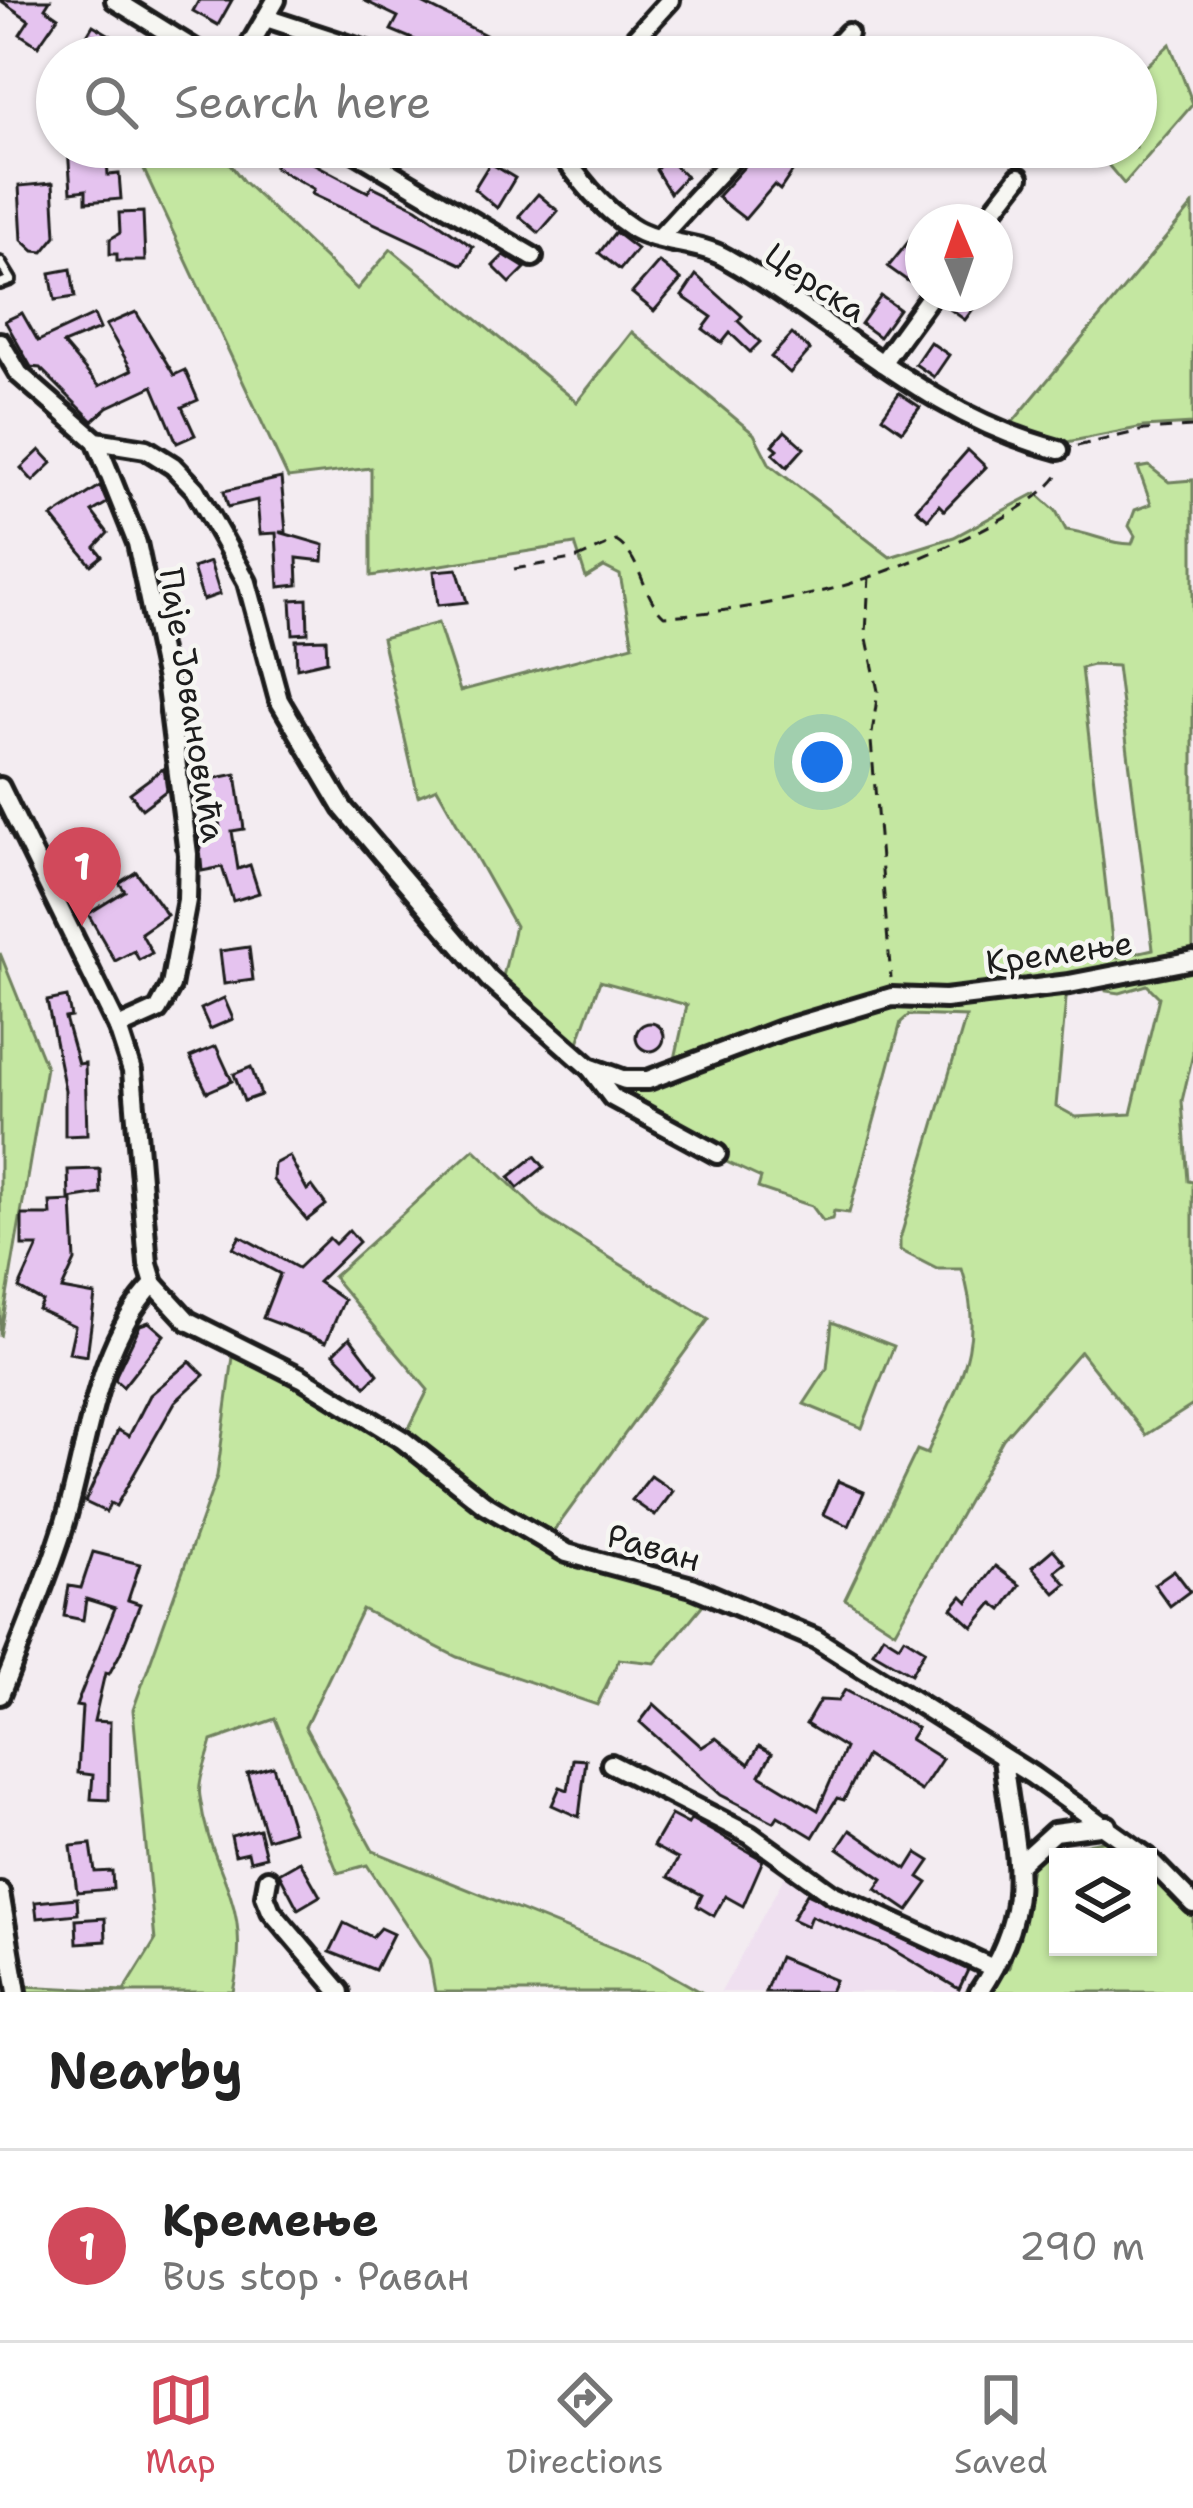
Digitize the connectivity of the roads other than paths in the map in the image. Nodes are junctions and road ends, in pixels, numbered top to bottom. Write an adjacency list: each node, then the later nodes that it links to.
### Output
1 (115, 0): 6 (street)
2 (277, 0): 4 (street)
3 (670, 0): 9 (street)
4 (266, 18): 7 (street); 8 (street)
5 (848, 33): 10 (street)
6 (173, 36)
7 (255, 36)
8 (321, 36)
9 (637, 36)
10 (845, 36)
11 (382, 168): 17 (street)
12 (572, 168): 16 (street, Церска)
13 (724, 168): 16 (street)
14 (1019, 177): 15 (street)
15 (998, 204)
16 (660, 237): 22 (street, Церска)
17 (532, 257)
18 (0, 262): 19 (lane)
19 (0, 284)
20 (919, 312): 22 (street)
21 (0, 342): 23 (street, Кремење)
22 (882, 363): 24 (street, Церска)
23 (96, 441): 27 (street, Паје Јовановића); 28 (street, Кремење)
24 (1059, 450)
25 (0, 788): 27 (street)
26 (1193, 960): 28 (street, Кремење)
27 (118, 1028): 30 (street)
28 (589, 1067): 29 (street, Кремење)
29 (717, 1154)
30 (154, 1284): 31 (street); 32 (street, Раван)
31 (0, 1695)
32 (1003, 1758): 34 (street, Раван); 36 (street)
33 (611, 1764): 41 (street)
34 (1107, 1825): 35 (street, Раван); 36 (street)
35 (1136, 1848)
36 (1021, 1862): 41 (street)
37 (1157, 1866): 40 (street, Раван)
38 (268, 1880): 43 (street)
39 (0, 1892): 42 (street)
40 (1193, 1904)
41 (993, 1968): 44 (street)
42 (16, 1992)
43 (340, 1992)
44 (979, 1992)

